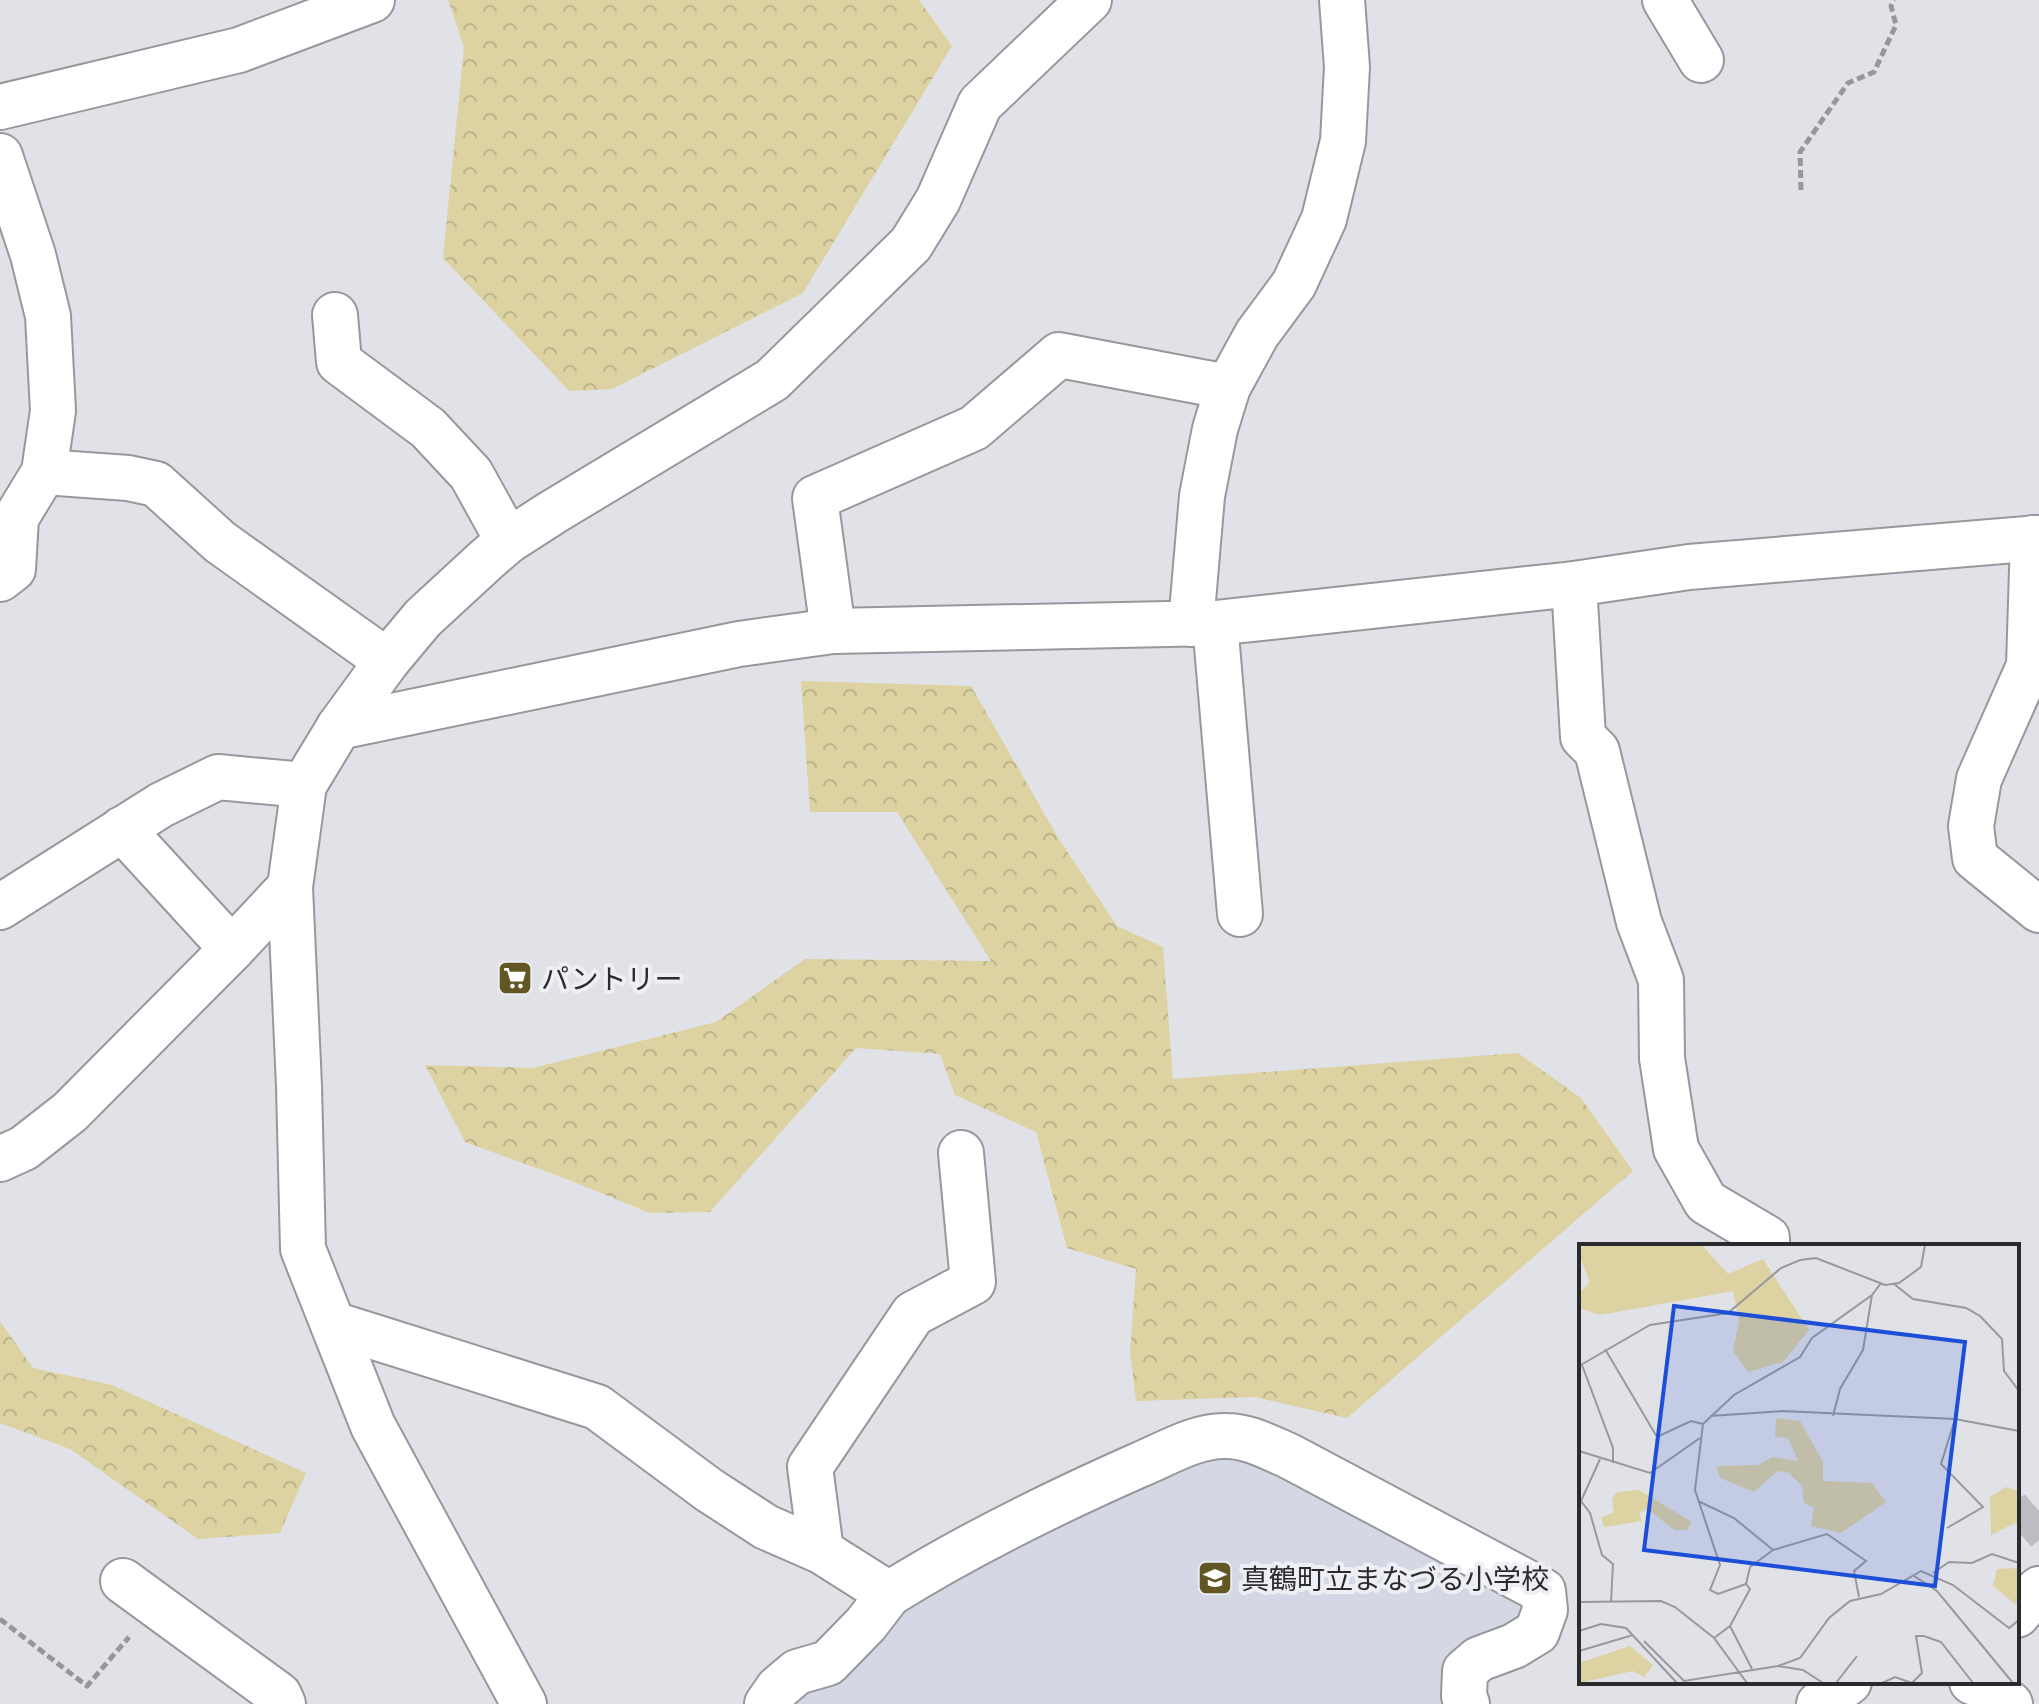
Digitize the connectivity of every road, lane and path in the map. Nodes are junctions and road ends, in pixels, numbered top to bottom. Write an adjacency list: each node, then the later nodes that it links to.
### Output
1 (372, 0): 7 (street)
2 (1089, 0): 14 (street)
3 (1342, 0): 11 (street)
4 (1665, 0): 6 (street)
5 (1894, 0): 9 (path)
6 (1701, 60)
7 (0, 107)
8 (0, 156): 12 (street)
9 (1801, 190)
10 (335, 315): 14 (street)
11 (1228, 387): 17 (street); 18 (street)
12 (44, 472): 15 (street); 19 (street)
13 (2036, 538): 16 (street); 25 (street)
14 (508, 541): 19 (street)
15 (0, 579)
16 (1574, 584): 17 (street); 30 (street)
17 (1203, 623): 18 (street); 26 (street)
18 (833, 631): 20 (street)
19 (387, 661): 20 (street)
20 (339, 727): 21 (street)
21 (304, 785): 22 (street); 23 (street)
22 (122, 829): 24 (street); 27 (street)
23 (290, 887): 27 (street); 31 (street)
24 (0, 907)
25 (2039, 910)
26 (1240, 914)
27 (232, 949): 29 (street)
28 (961, 1153): 32 (street)
29 (0, 1159)
30 (1767, 1244)
31 (333, 1324): 32 (street); 43 (street)
32 (821, 1551): 35 (street)
33 (2039, 1589): 36 (street)
34 (139, 1593): 37 (path); 42 (street)
35 (889, 1594): 44 (street); 45 (street)
36 (2019, 1613)
37 (0, 1619)
38 (2019, 1623): 39 (street)
39 (2039, 1631)
40 (1846, 1684): 46 (street)
41 (1978, 1684): 47 (street)
42 (283, 1704)
43 (524, 1704)
44 (767, 1704)
45 (1467, 1704)
46 (1819, 1704)
47 (2010, 1704)

